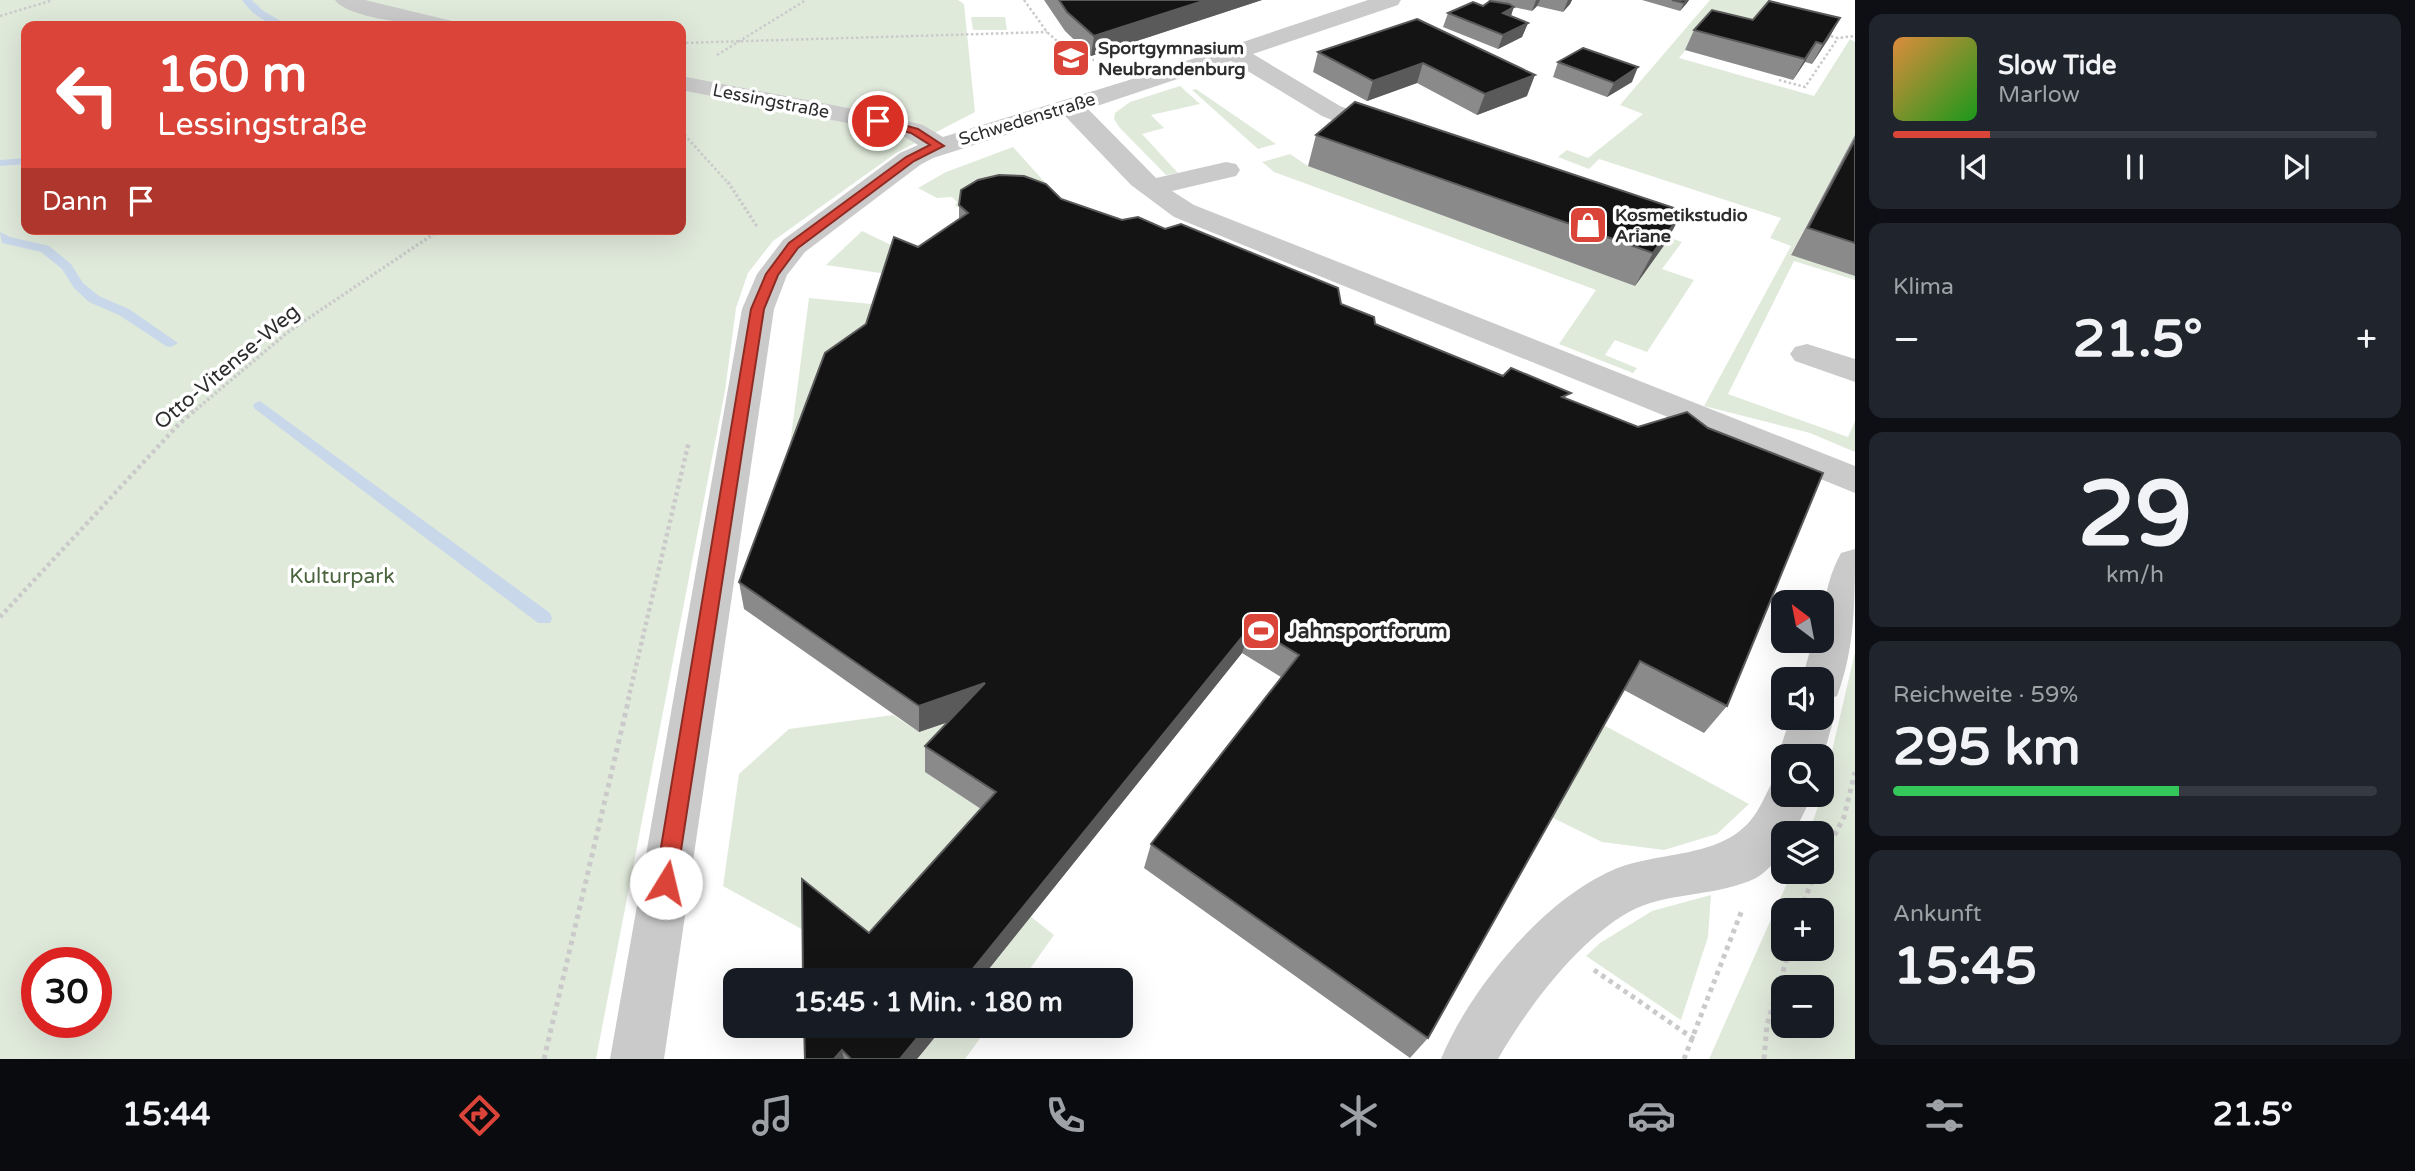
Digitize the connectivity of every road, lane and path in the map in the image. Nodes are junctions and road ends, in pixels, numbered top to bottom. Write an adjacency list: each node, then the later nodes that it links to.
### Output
1 (53, 0): 7 (path)
2 (346, 0): 9 (street)
3 (806, 0): 14 (path)
4 (1024, 0): 10 (path)
5 (1390, 0): 16 (street, Schwedenstraße)
6 (0, 9): 7 (path)
7 (7, 14): 8 (path)
8 (0, 16)
9 (423, 21)
10 (1047, 32): 14 (path); 17 (path)
11 (1818, 33): 13 (path)
12 (1855, 36): 13 (path)
13 (1838, 38): 19 (path)
14 (741, 40): 15 (path); 18 (path)
15 (686, 43)
16 (1234, 53): 21 (street, Schwedenstraße); 23 (street)
17 (1106, 57)
18 (706, 61)
19 (1779, 80)
20 (686, 84): 24 (street, Lessingstraße)
21 (1069, 107): 24 (street, Schwedenstraße); 26 (street)
22 (686, 136): 27 (path)
23 (1408, 140)
24 (939, 146): 42 (street, Schwedenstraße)
25 (1226, 170): 26 (street)
26 (1151, 187): 31 (street)
27 (760, 231)
28 (432, 235): 33 (path, Otto-Vitense-Weg)
29 (1807, 354): 30 (street)
30 (1855, 371)
31 (1855, 480)
32 (1855, 564): 34 (street)
33 (0, 617)
34 (1826, 667)
35 (1855, 772): 37 (path)
36 (1783, 807): 38 (street)
37 (1834, 836)
38 (1741, 861): 39 (street); 41 (path)
39 (1552, 943): 41 (path); 43 (street)
40 (1786, 961): 45 (path)
41 (1695, 1039): 44 (path)
42 (637, 1059)
43 (1468, 1059)
44 (1684, 1059)
45 (1764, 1059)

